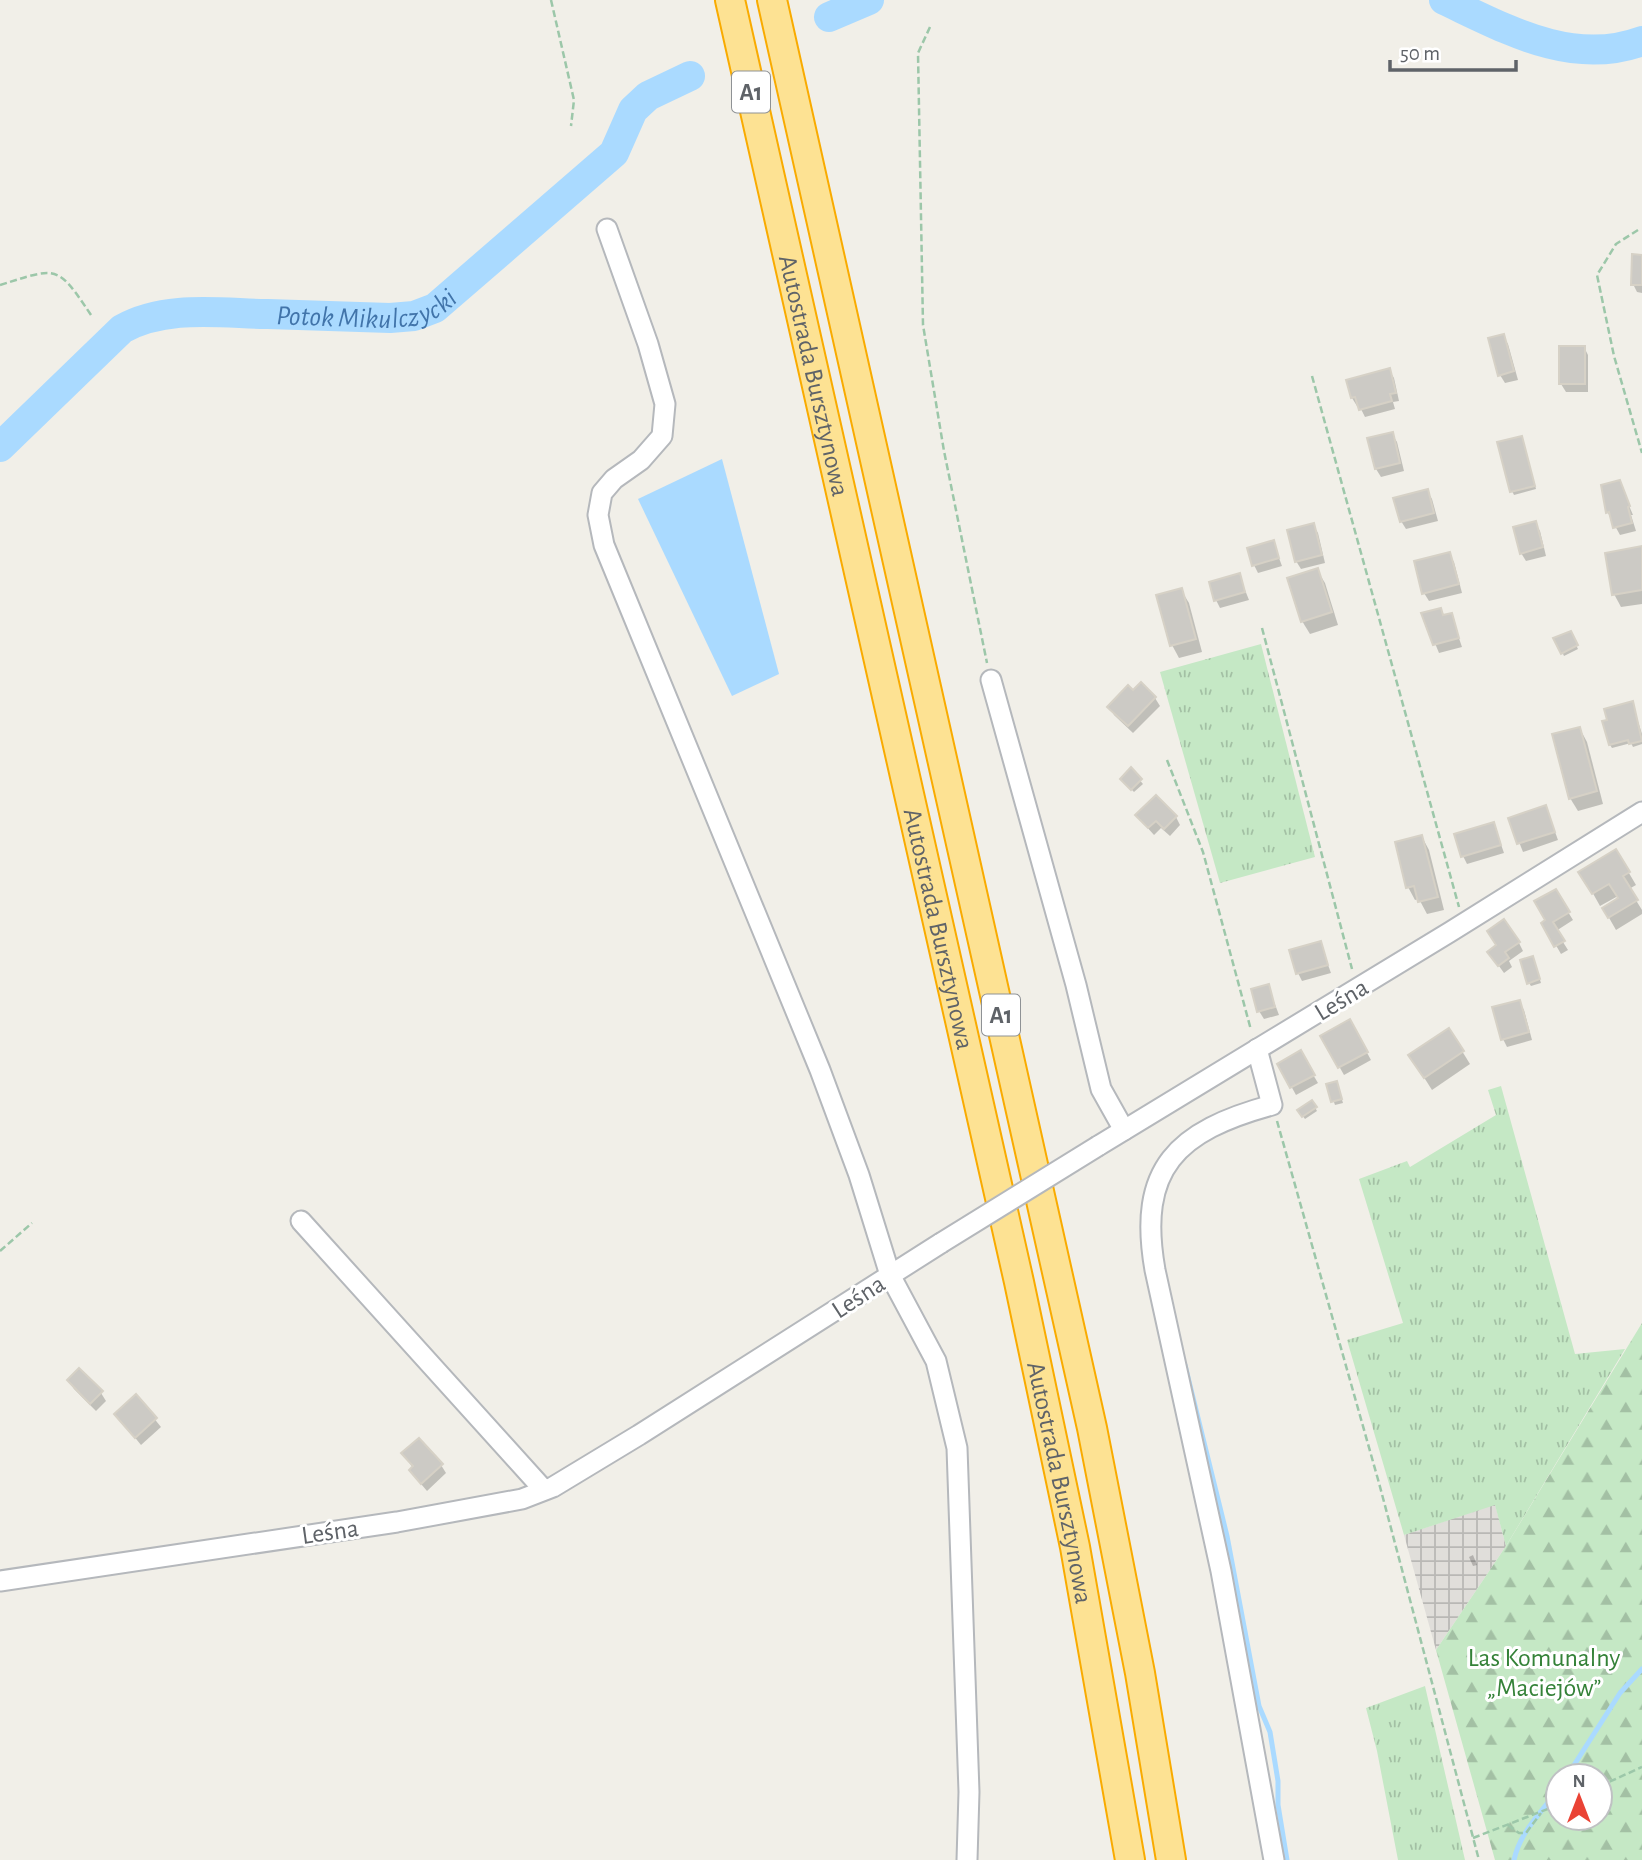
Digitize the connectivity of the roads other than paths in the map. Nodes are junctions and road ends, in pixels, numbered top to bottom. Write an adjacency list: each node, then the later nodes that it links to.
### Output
1 (730, 0): 13 (highway, Autostrada Bursztynowa / A1)
2 (772, 0): 14 (highway, Autostrada Bursztynowa / A1)
3 (607, 229): 9 (street)
4 (991, 680): 7 (street)
5 (1642, 812): 6 (street, Leśna)
6 (1257, 1049): 7 (street, Leśna); 15 (street)
7 (1124, 1130): 9 (street, Leśna, bridge)
8 (301, 1221): 10 (street)
9 (890, 1275): 10 (street, Leśna); 12 (street)
10 (544, 1490): 11 (street, Leśna)
11 (0, 1581)
12 (967, 1860)
13 (1130, 1860)
14 (1171, 1860)
15 (1274, 1860)

